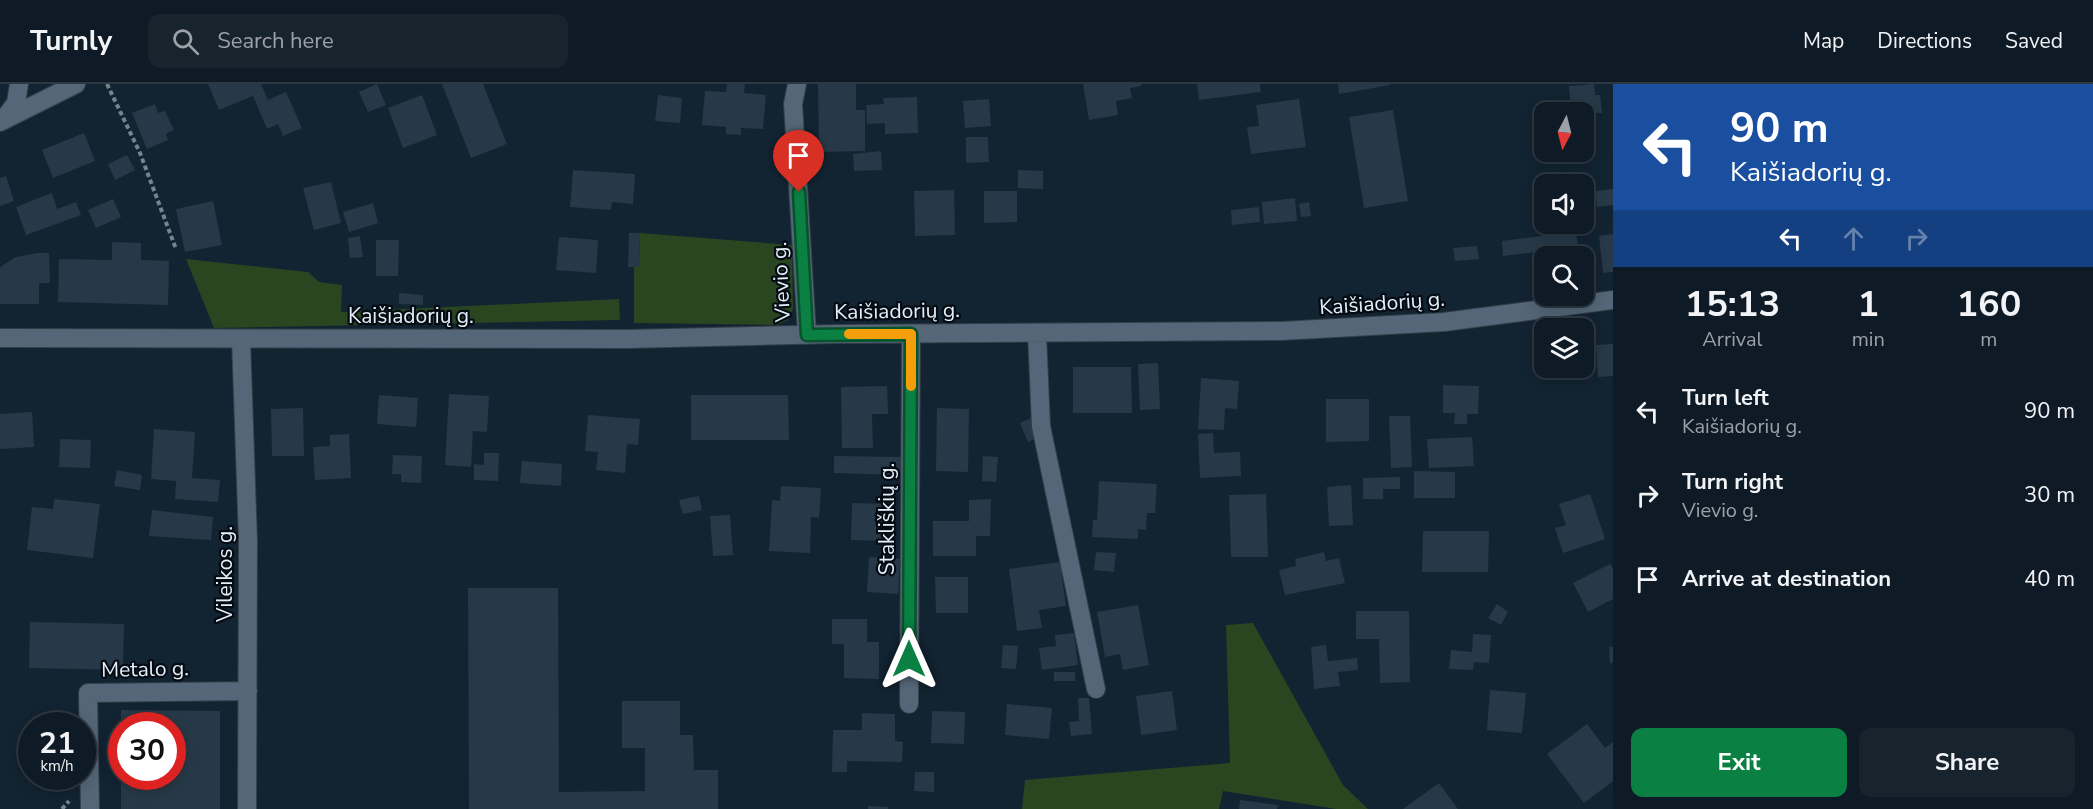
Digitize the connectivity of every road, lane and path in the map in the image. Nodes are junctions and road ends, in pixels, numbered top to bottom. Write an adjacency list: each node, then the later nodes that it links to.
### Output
1 (19, 84): 5 (street)
2 (76, 84): 5 (street)
3 (107, 84): 6 (path)
4 (797, 84): 10 (street, Vievio g.)
5 (0, 122)
6 (176, 249)
7 (1613, 300): 8 (street, Kaišiadorių g.)
8 (1037, 333): 9 (street, Kaišiadorių g.); 13 (street)
9 (911, 334): 10 (street, Kaišiadorių g.); 15 (street, Stakliškių g.)
10 (807, 335): 12 (street, Kaišiadorių g.)
11 (0, 338): 12 (street, Kaišiadorių g.)
12 (241, 339): 14 (street, Vileikos g.)
13 (1096, 689)
14 (248, 691): 16 (street, Metalo g.); 17 (street, Vileikos g.)
15 (909, 704)
16 (90, 809)
17 (247, 809)

